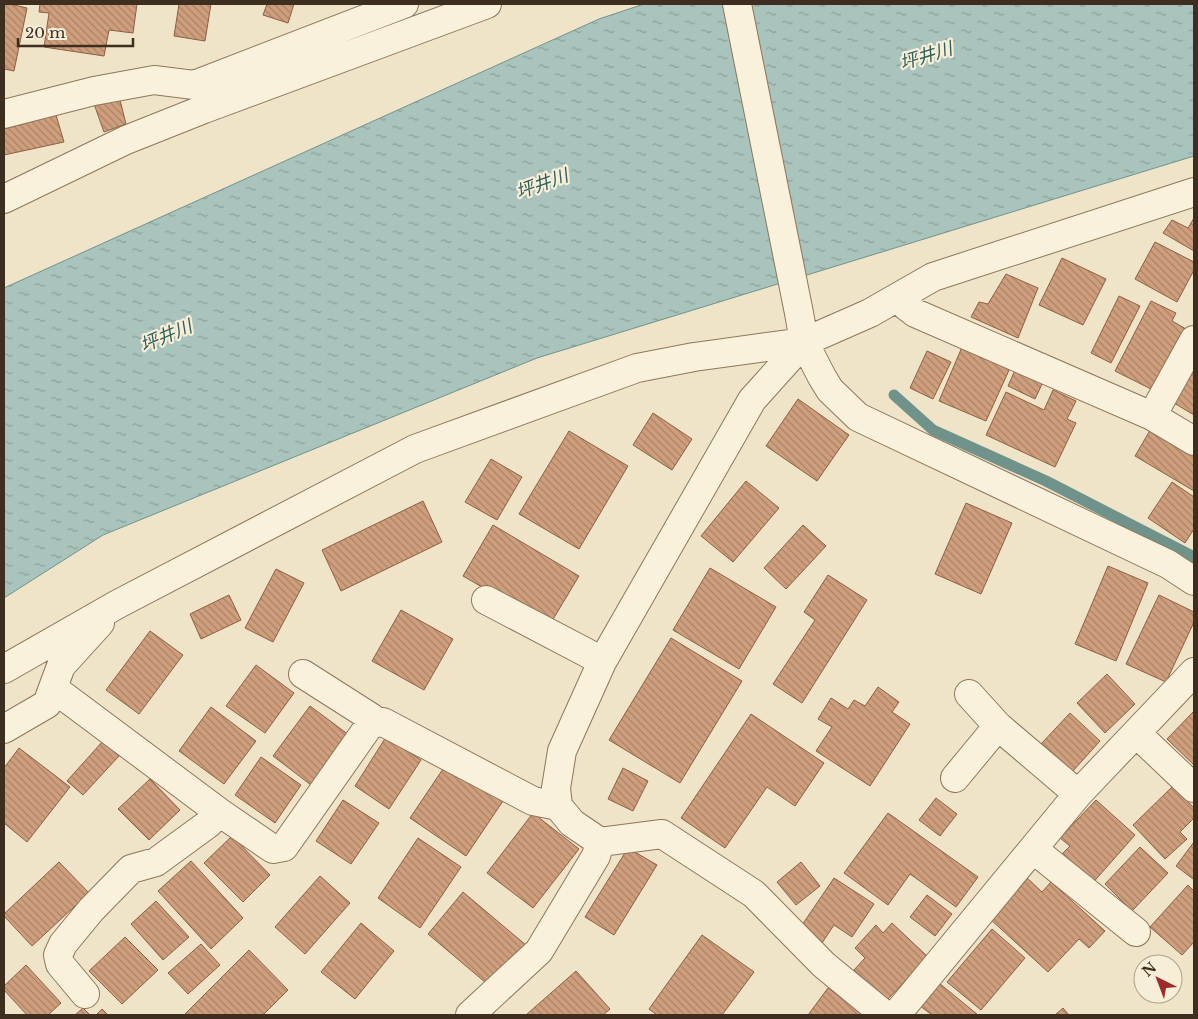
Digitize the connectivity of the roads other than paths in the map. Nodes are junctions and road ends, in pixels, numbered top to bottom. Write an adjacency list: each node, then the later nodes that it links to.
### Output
1 (404, 4): 4 (street); 5 (street)
2 (487, 4): 4 (street)
3 (737, 4): 10 (street)
4 (412, 31): 7 (street)
5 (4, 114)
6 (1194, 192): 8 (street)
7 (4, 199)
8 (901, 296): 10 (street); 11 (street)
9 (1194, 340): 11 (street)
10 (804, 342): 13 (street); 15 (street); 16 (street)
11 (1152, 416): 12 (street)
12 (1194, 441)
13 (1194, 581)
14 (486, 600): 16 (street)
15 (118, 604): 17 (street); 20 (street)
16 (602, 662): 29 (street)
17 (4, 668)
18 (1194, 672): 25 (street)
19 (303, 674): 22 (street)
20 (53, 688): 24 (street); 30 (street)
21 (969, 694): 23 (street)
22 (375, 723): 29 (street); 30 (street)
23 (998, 726): 26 (street); 28 (street)
24 (4, 729)
25 (1136, 733): 27 (street); 28 (street)
26 (955, 778)
27 (1194, 788)
28 (1078, 794): 32 (street)
29 (558, 806): 31 (street)
30 (219, 812): 34 (street)
31 (600, 842): 35 (street); 36 (street)
32 (1033, 849): 33 (street); 37 (street)
33 (1136, 932)
34 (85, 994)
35 (470, 1015)
36 (885, 1015)
37 (896, 1015)

